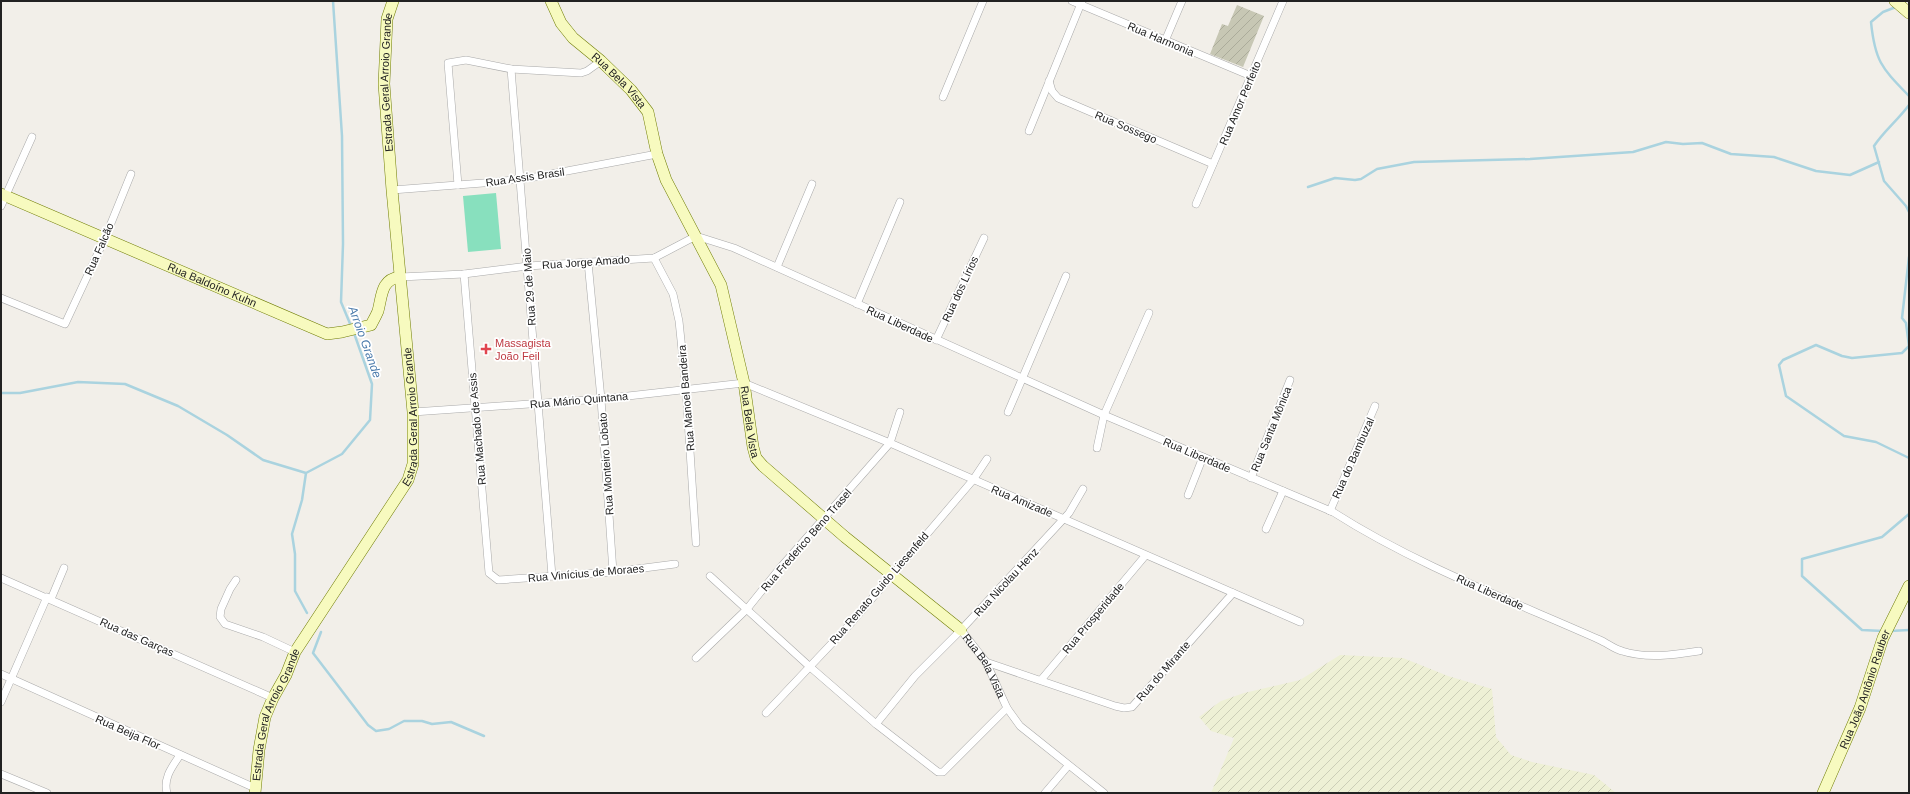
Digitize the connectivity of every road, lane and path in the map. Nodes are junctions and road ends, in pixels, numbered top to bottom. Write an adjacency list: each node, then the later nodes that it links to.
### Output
1 (393, 1): 24 (street, Estrada Geral Arroio Grande)
2 (552, 1): 11 (street, Rua Bela Vista)
3 (983, 1): 15 (street)
4 (1072, 1): 8 (street, Rua Harmonia)
5 (1182, 1): 10 (street)
6 (1283, 1): 13 (street, Rua Amor Perfeito)
7 (1895, 1): 9 (street)
8 (1081, 3): 10 (street, Rua Harmonia); 14 (street)
9 (1908, 13)
10 (1165, 41): 13 (street, Rua Harmonia)
11 (602, 61): 12 (street); 18 (street, Rua Bela Vista)
12 (511, 69): 21 (street, Rua 29 de Maio); 22 (street)
13 (1251, 76): 19 (street, Rua Amor Perfeito)
14 (1049, 81): 16 (street); 19 (street, Rua Sossego)
15 (943, 97)
16 (1029, 131)
17 (32, 137): 25 (street)
18 (657, 154): 21 (street, Rua Assis Brasil); 28 (street, Rua Bela Vista)
19 (1213, 164): 27 (street, Rua Amor Perfeito)
20 (131, 174): 29 (street, Rua Falcão)
21 (520, 179): 22 (street, Rua Assis Brasil); 33 (street, Rua 29 de Maio)
22 (458, 184): 24 (street, Rua Assis Brasil)
23 (812, 184): 34 (street)
24 (392, 190): 37 (street, Estrada Geral Arroio Grande)
25 (2, 199): 29 (street, Rua Baldoíno Kuhn)
26 (900, 202): 39 (street)
27 (1196, 204)
28 (696, 236): 31 (street, Rua Jorge Amado); 34 (street, Rua Liberdade); 44 (street, Rua Bela Vista)
29 (105, 238): 37 (street, Rua Baldoíno Kuhn); 38 (street, Rua Falcão)
30 (984, 238): 41 (street, Rua dos Lírios)
31 (654, 258): 32 (street, Rua Jorge Amado); 45 (street, Rua Manoel Bandeira)
32 (588, 262): 33 (street, Rua Jorge Amado); 46 (street, Rua Monteiro Lobato)
33 (528, 266): 35 (street, Rua Jorge Amado); 47 (street, Rua 29 de Maio)
34 (777, 267): 39 (street, Rua Liberdade)
35 (464, 274): 37 (street, Rua Jorge Amado); 49 (street, Rua Machado de Assis)
36 (1066, 276): 42 (street)
37 (400, 277): 50 (street, Estrada Geral Arroio Grande)
38 (1, 298)
39 (856, 304): 41 (street, Rua Liberdade)
40 (1149, 313): 53 (street)
41 (936, 340): 42 (street, Rua Liberdade)
42 (1022, 379): 52 (street); 53 (street, Rua Liberdade)
43 (1290, 380): 58 (street, Rua Santa Mônica)
44 (744, 383): 45 (street, Rua Mário Quintana); 54 (street, Rua Amizade); 64 (street, Rua Bela Vista)
45 (686, 389): 46 (street, Rua Mário Quintana); 67 (street, Rua Manoel Bandeira)
46 (601, 399): 47 (street, Rua Mário Quintana); 71 (street, Rua Monteiro Lobato)
47 (539, 404): 49 (street, Rua Mário Quintana); 73 (street, Rua 29 de Maio)
48 (1376, 406): 63 (street, Rua do Bambuzal)
49 (476, 407): 50 (street, Rua Mário Quintana); 77 (street, Rua Machado de Assis)
50 (413, 412): 85 (street, Estrada Geral Arroio Grande)
51 (900, 412): 54 (street, Rua Frederico Beno Trasel)
52 (1008, 412)
53 (1104, 415): 55 (street); 56 (street, Rua Liberdade)
54 (890, 443): 59 (street, Rua Amizade); 64 (street, Rua Frederico Beno Trasel)
55 (1097, 448)
56 (1203, 457): 58 (street, Rua Liberdade); 62 (street)
57 (987, 459): 59 (street, Rua Renato Guido Liesenfeld)
58 (1251, 478): 61 (street, Rua Liberdade)
59 (973, 480): 65 (street, Rua Amizade); 72 (street, Rua Renato Guido Liesenfeld)
60 (1083, 490): 65 (street, Rua Nicolau Henz)
61 (1283, 491): 63 (street, Rua Liberdade); 66 (street)
62 (1188, 495)
63 (1330, 511): 84 (street, Rua Liberdade)
64 (824, 518): 72 (street, Rua Bela Vista); 81 (street, Rua Frederico Beno Trasel)
65 (1064, 519): 68 (street, Rua Amizade); 83 (street, Rua Nicolau Henz)
66 (1266, 529)
67 (696, 543)
68 (1145, 556): 79 (street, Rua Amizade); 91 (street, Rua Prosperidade)
69 (675, 564): 71 (street, Rua Vinícius de Moraes)
70 (64, 568): 80 (street)
71 (613, 572): 73 (street, Rua Vinícius de Moraes)
72 (891, 574): 83 (street, Rua Bela Vista); 88 (street, Rua Renato Guido Liesenfeld)
73 (552, 576): 77 (street, Rua Vinícius de Moraes)
74 (710, 576): 81 (street)
75 (1, 578): 80 (street, Rua das Garças)
76 (236, 580): 85 (street)
77 (498, 580)
78 (1909, 586): 105 (street, Rua João Antônio Rauber)
79 (1233, 593): 82 (street, Rua Amizade); 91 (street, Rua do Mirante)
80 (49, 598): 90 (street); 92 (street, Rua das Garças)
81 (747, 609): 86 (street, Rua Frederico Beno Trasel); 88 (street)
82 (1300, 622)
83 (961, 630): 87 (street, Rua Bela Vista); 96 (street, Rua Nicolau Henz)
84 (1699, 651)
85 (295, 652): 92 (street, Estrada Geral Arroio Grande)
86 (696, 658)
87 (986, 662): 91 (street, Rua do Mirante); 94 (street, Rua Bela Vista)
88 (809, 666): 95 (street, Rua Renato Guido Liesenfeld); 96 (street)
89 (1, 674): 90 (street, Rua Beija Flor)
90 (11, 679): 93 (street); 97 (street, Rua Beija Flor)
91 (1041, 680)
92 (273, 698): 100 (street, Estrada Geral Arroio Grande)
93 (1, 702)
94 (1007, 708): 96 (street); 98 (street, Rua Bela Vista)
95 (766, 713)
96 (876, 724)
97 (180, 755): 100 (street, Rua Beija Flor); 102 (street)
98 (1068, 766): 103 (street); 104 (street, Rua Bela Vista)
99 (1, 774): 101 (street)
100 (255, 791)
101 (47, 793)
102 (167, 793)
103 (1044, 793)
104 (1104, 793)
105 (1823, 793)

